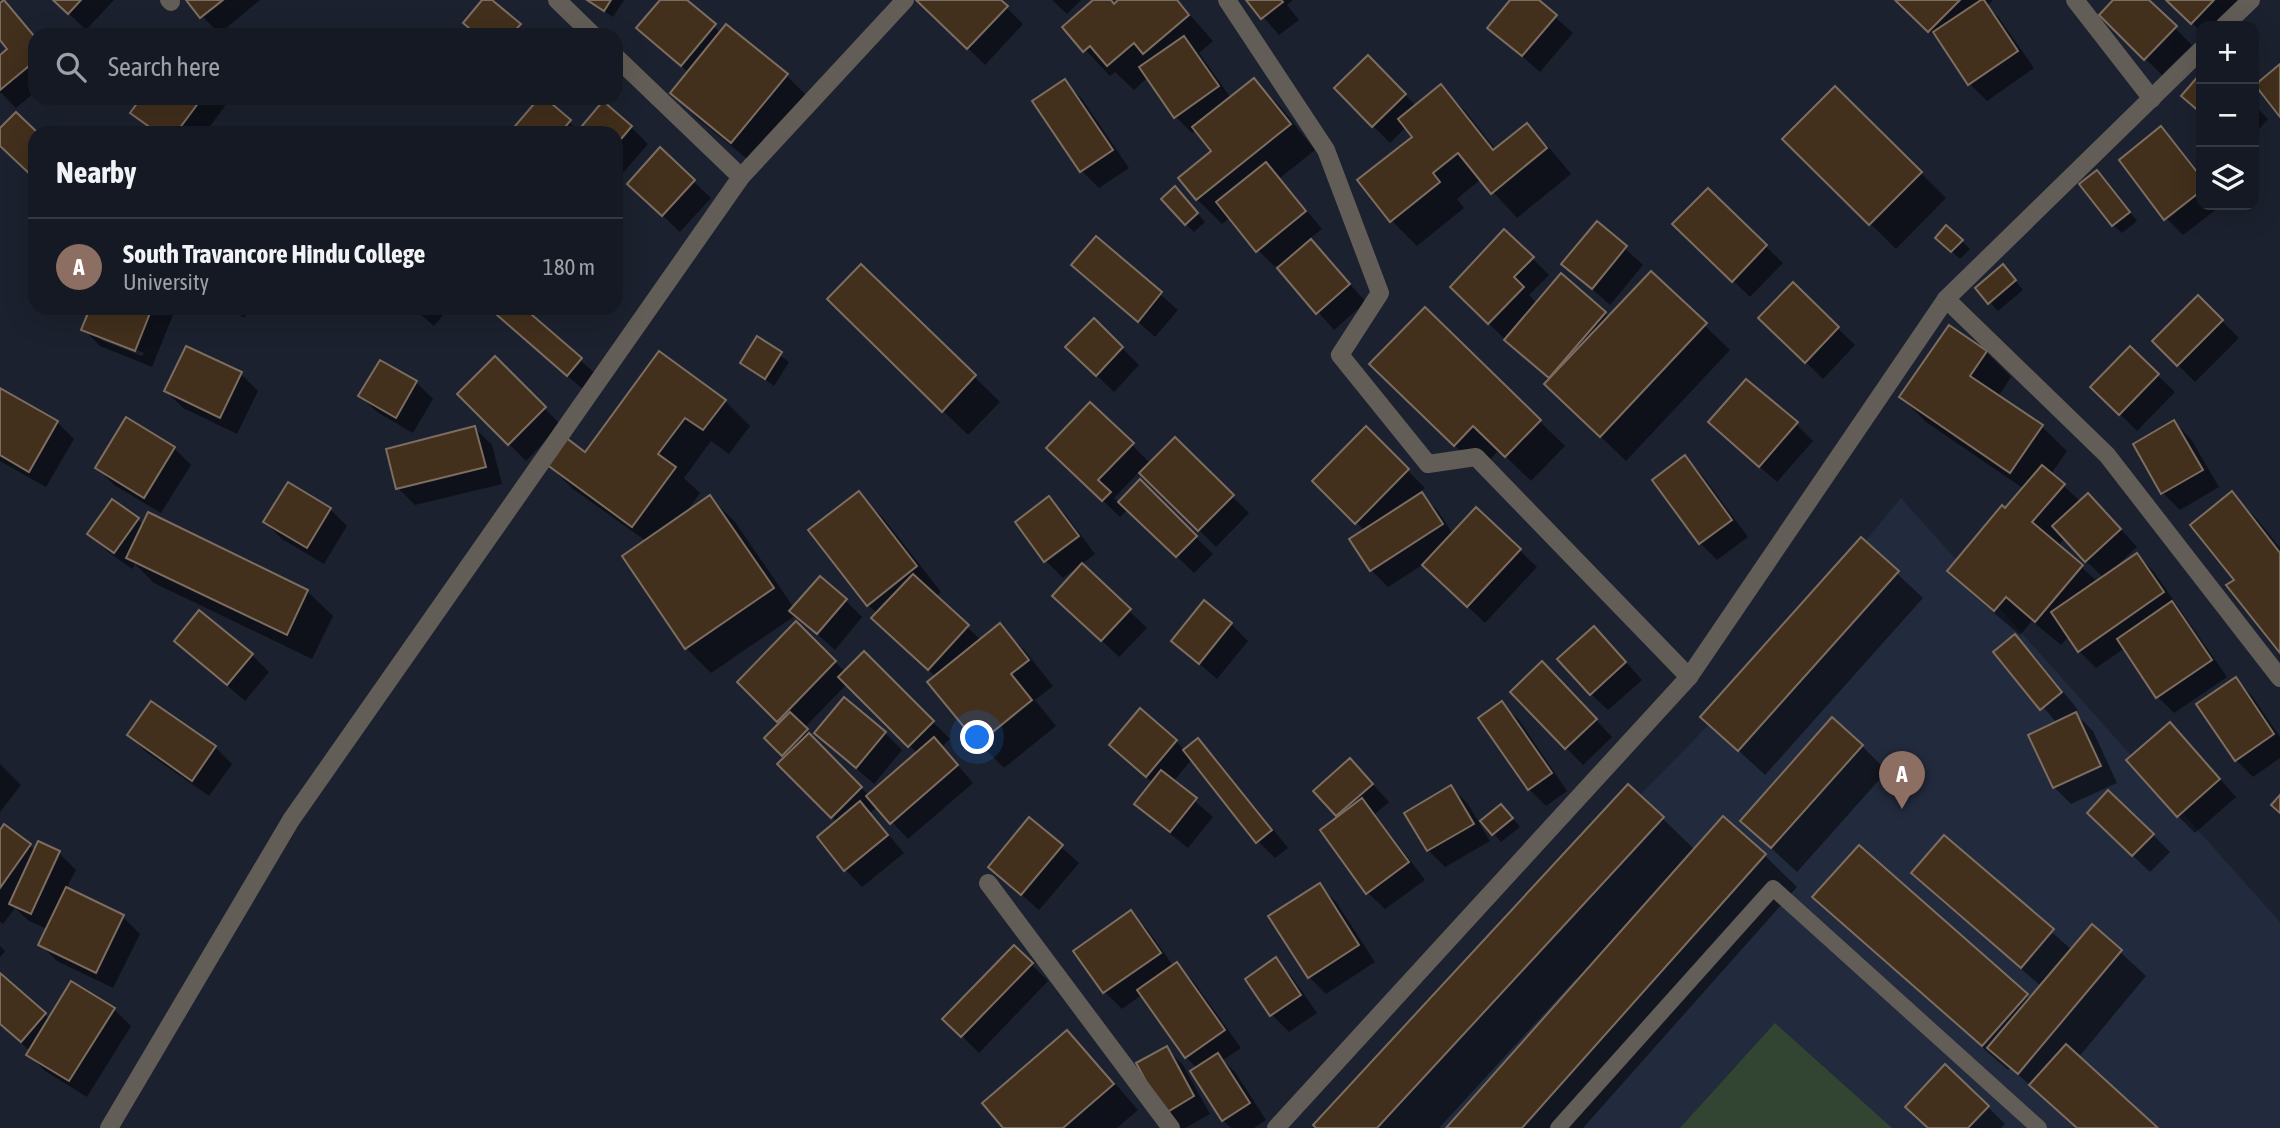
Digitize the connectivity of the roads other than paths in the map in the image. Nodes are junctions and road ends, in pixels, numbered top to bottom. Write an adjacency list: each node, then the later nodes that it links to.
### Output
1 (556, 0): 7 (street)
2 (905, 0): 11 (street)
3 (1227, 0): 13 (street)
4 (2076, 0): 10 (street)
5 (2251, 0): 6 (street)
6 (2229, 21)
7 (586, 28)
8 (2196, 55): 10 (street)
9 (623, 64): 11 (street)
10 (2152, 99): 12 (street)
11 (741, 177): 16 (street)
12 (1946, 299): 13 (street); 14 (street)
13 (1689, 677): 18 (street)
14 (2280, 678)
15 (988, 883): 17 (street)
16 (109, 1128)
17 (1171, 1128)
18 (1276, 1128)
19 (1558, 1128): 20 (lane)
20 (2039, 1128)

